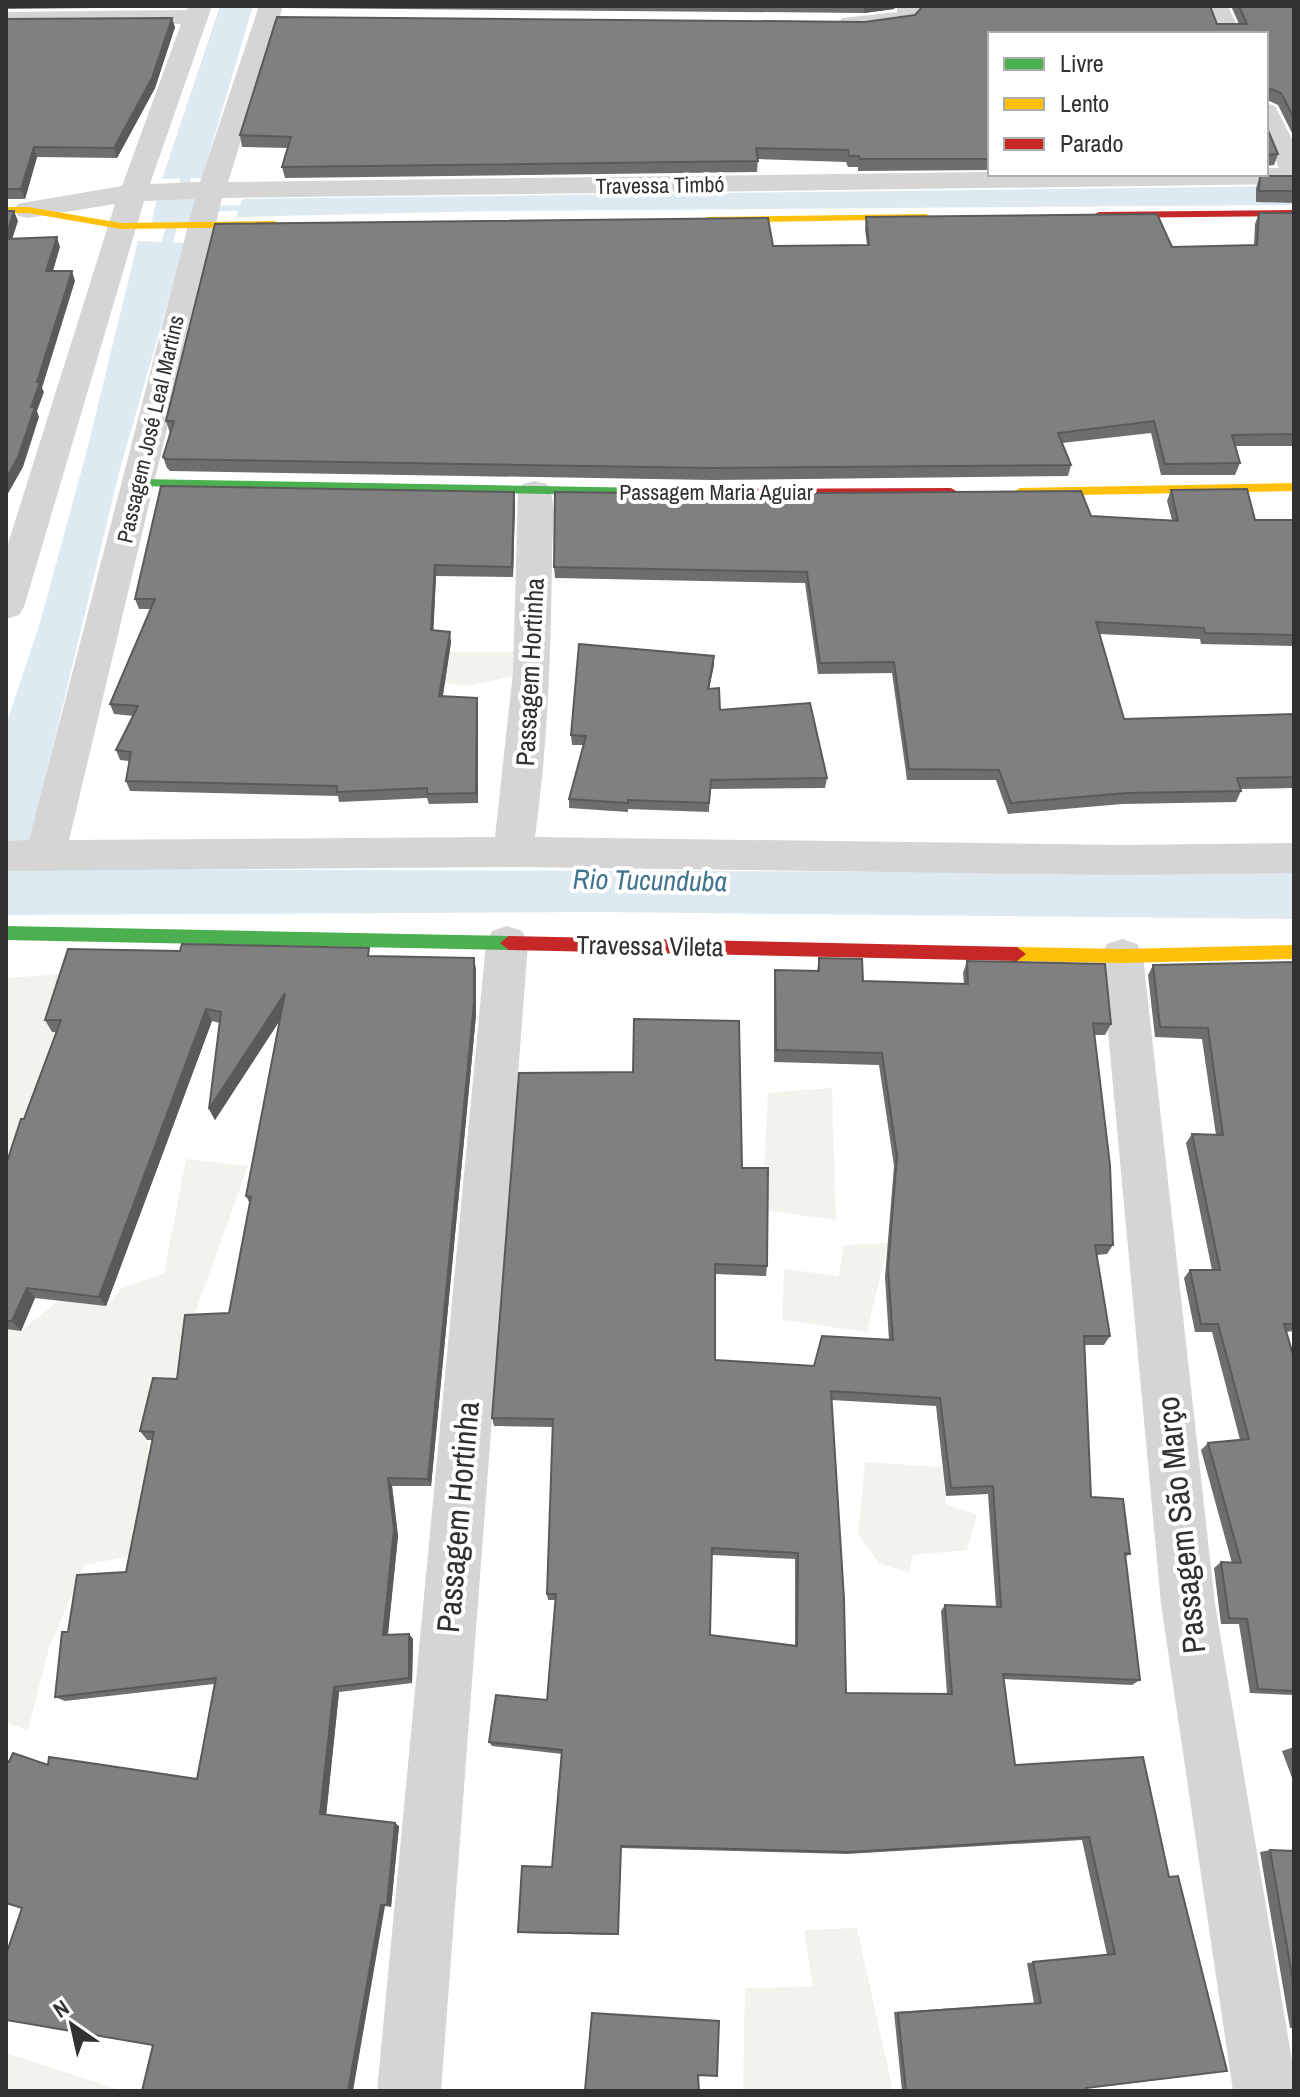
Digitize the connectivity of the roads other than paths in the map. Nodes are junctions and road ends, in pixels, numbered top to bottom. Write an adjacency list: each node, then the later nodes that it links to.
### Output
1 (909, 6): 7 (street)
2 (1216, 6): 8 (street)
3 (198, 12): 6 (street); 13 (street)
4 (269, 12): 5 (street); 14 (street, Passagem José Leal Martins)
5 (299, 18)
6 (6, 19)
7 (832, 23)
8 (1228, 32)
9 (1268, 115): 10 (street)
10 (1294, 173): 11 (street, Travessa Timbó)
11 (1268, 174)
12 (1200, 176): 14 (street, Travessa Timbó)
13 (145, 192): 14 (street, Travessa Timbó); 15 (street, Travessa Timbó); 21 (street)
14 (203, 208): 20 (street, Travessa Timbó); 21 (street, Travessa Timbó); 22 (street, Passagem José Leal Martins)
15 (17, 210): 21 (street, Travessa Timbó)
16 (1294, 213): 17 (street)
17 (1088, 215)
18 (945, 217): 19 (street, Travessa Timbó)
19 (691, 220)
20 (295, 224)
21 (133, 226): 24 (street)
22 (138, 483): 26 (street, Passagem Maria Aguiar); 32 (street, Passagem José Leal Martins)
23 (6, 484): 24 (street)
24 (44, 484): 29 (street)
25 (1294, 487): 28 (street)
26 (535, 491): 27 (street, Passagem Maria Aguiar); 30 (street, Passagem Hortinha)
27 (975, 492)
28 (1006, 492)
29 (6, 607)
30 (513, 852): 32 (street); 33 (street)
31 (6, 856): 32 (street)
32 (45, 857)
33 (1294, 858)
34 (6, 933): 35 (street, Travessa Vileta)
35 (507, 943): 37 (street, Travessa Vileta); 38 (street, Passagem Hortinha)
36 (1294, 952): 37 (street, Travessa Vileta)
37 (1122, 956): 39 (street, Passagem São Março)
38 (409, 2091)
39 (1265, 2091)

